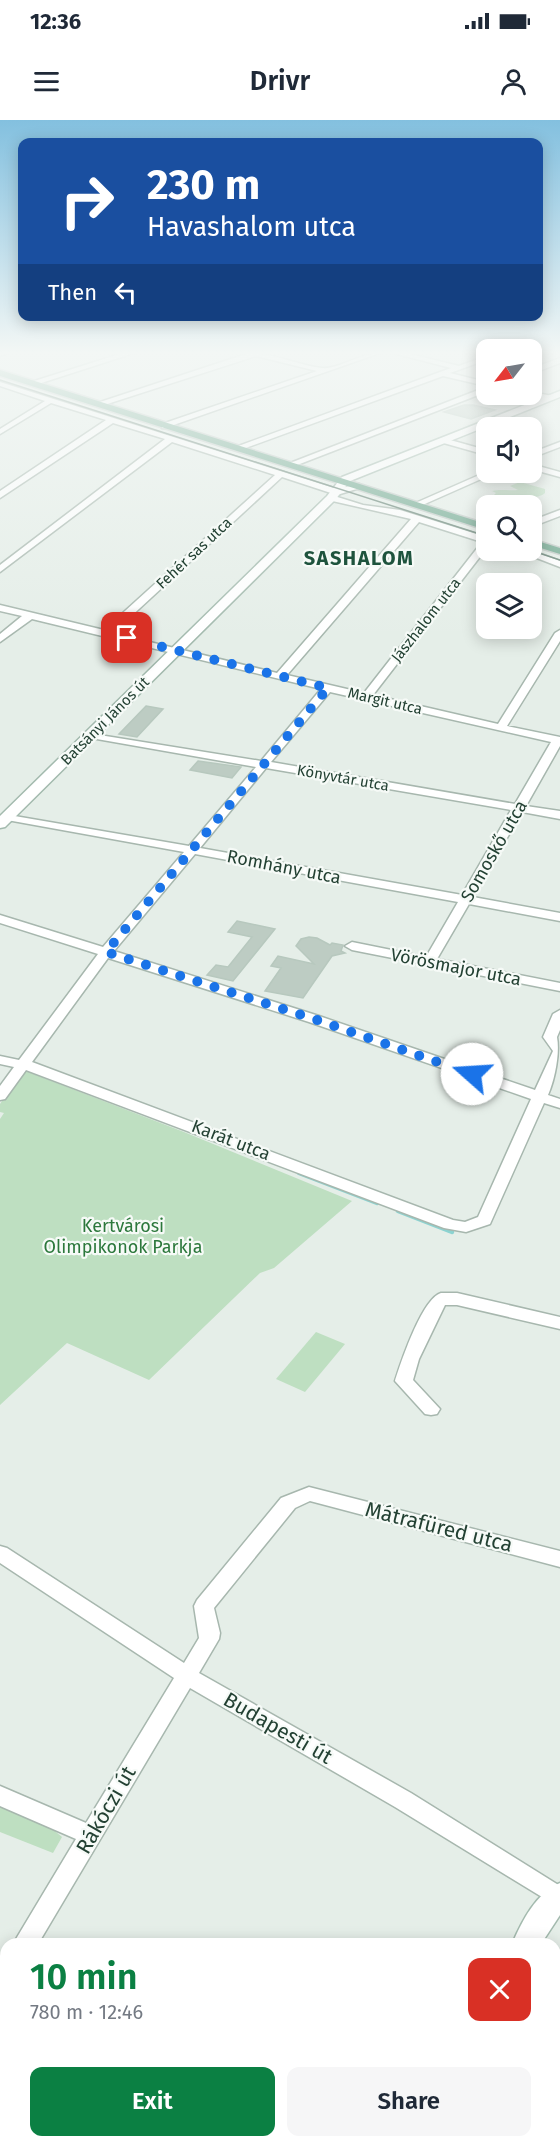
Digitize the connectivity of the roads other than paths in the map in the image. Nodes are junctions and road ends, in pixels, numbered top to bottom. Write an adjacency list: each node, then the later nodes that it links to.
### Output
1 (71, 448): 13 (street)
2 (159, 448): 28 (street)
3 (207, 448): 7 (street)
4 (237, 448): 7 (main road)
5 (339, 448): 7 (street)
6 (425, 448): 12 (street)
7 (285, 469): 12 (main road); 16 (street); 31 (street, Fehér sas utca)
8 (542, 469): 9 (street)
9 (560, 475)
10 (476, 479): 17 (street)
11 (0, 481): 13 (street)
12 (342, 482): 14 (main road); 16 (street, Batsányi János út)
13 (18, 483): 15 (street)
14 (358, 487): 16 (street); 17 (main road)
15 (0, 495)
16 (334, 495): 19 (street); 34 (street, Batsányi János út)
17 (415, 505): 21 (main road)
18 (560, 513): 20 (street)
19 (417, 518): 22 (street); 35 (street)
20 (542, 520)
21 (476, 524)
22 (476, 538)
23 (542, 545): 24 (main road)
24 (560, 551)
25 (476, 554): 37 (street, Jászhalom utca)
26 (542, 558): 27 (street)
27 (560, 564)
28 (0, 569)
29 (0, 608): 30 (street, Margit utca)
30 (30, 615): 31 (street, Margit utca); 33 (street)
31 (107, 633): 34 (street, Margit utca)
32 (560, 633): 38 (street)
33 (0, 639)
34 (177, 650): 35 (street, Margit utca); 39 (street, Batsányi János út)
35 (280, 676): 36 (street, Margit utca)
36 (328, 688): 37 (street, Margit utca); 41 (street)
37 (366, 697): 38 (street, Margit utca)
38 (501, 727): 40 (street, Margit utca)
39 (91, 735): 41 (street, Könyvtár utca); 44 (street, Batsányi János út)
40 (559, 741): 42 (street, Somoskő utca)
41 (263, 764): 42 (street, Könyvtár utca); 45 (street)
42 (519, 808): 43 (street, Könyvtár utca); 46 (street, Somoskő utca)
43 (560, 815)
44 (4, 820): 45 (street, Romhány utca)
45 (192, 850): 46 (street, Romhány utca); 50 (street)
46 (465, 900): 47 (street, Romhány utca); 51 (street, Somoskő utca)
47 (560, 917)
48 (0, 920): 50 (street)
49 (352, 946): 51 (street, Vörösmajor utca)
50 (106, 952): 56 (street); 58 (street)
51 (429, 962): 52 (street, Vörösmajor utca)
52 (560, 987)
53 (560, 1014): 54 (street)
54 (560, 1051): 58 (street)
55 (0, 1060): 56 (street, Karát utca)
56 (23, 1064): 57 (street); 58 (street, Karát utca)
57 (0, 1096)
58 (540, 1098): 59 (street)
59 (560, 1104)
60 (560, 1323): 61 (street)
61 (431, 1408)
62 (318, 1496): 64 (street, Mátrafüred utca); 65 (street, Rákóczi út)
63 (0, 1553): 65 (street, Budapesti út)
64 (560, 1559)
65 (187, 1676): 67 (street, Rákóczi út); 68 (street, Budapesti út)
66 (0, 1796): 67 (street)
67 (92, 1836): 69 (street, Rákóczi út)
68 (560, 1897): 70 (street)
69 (29, 1938)
70 (529, 1938)

